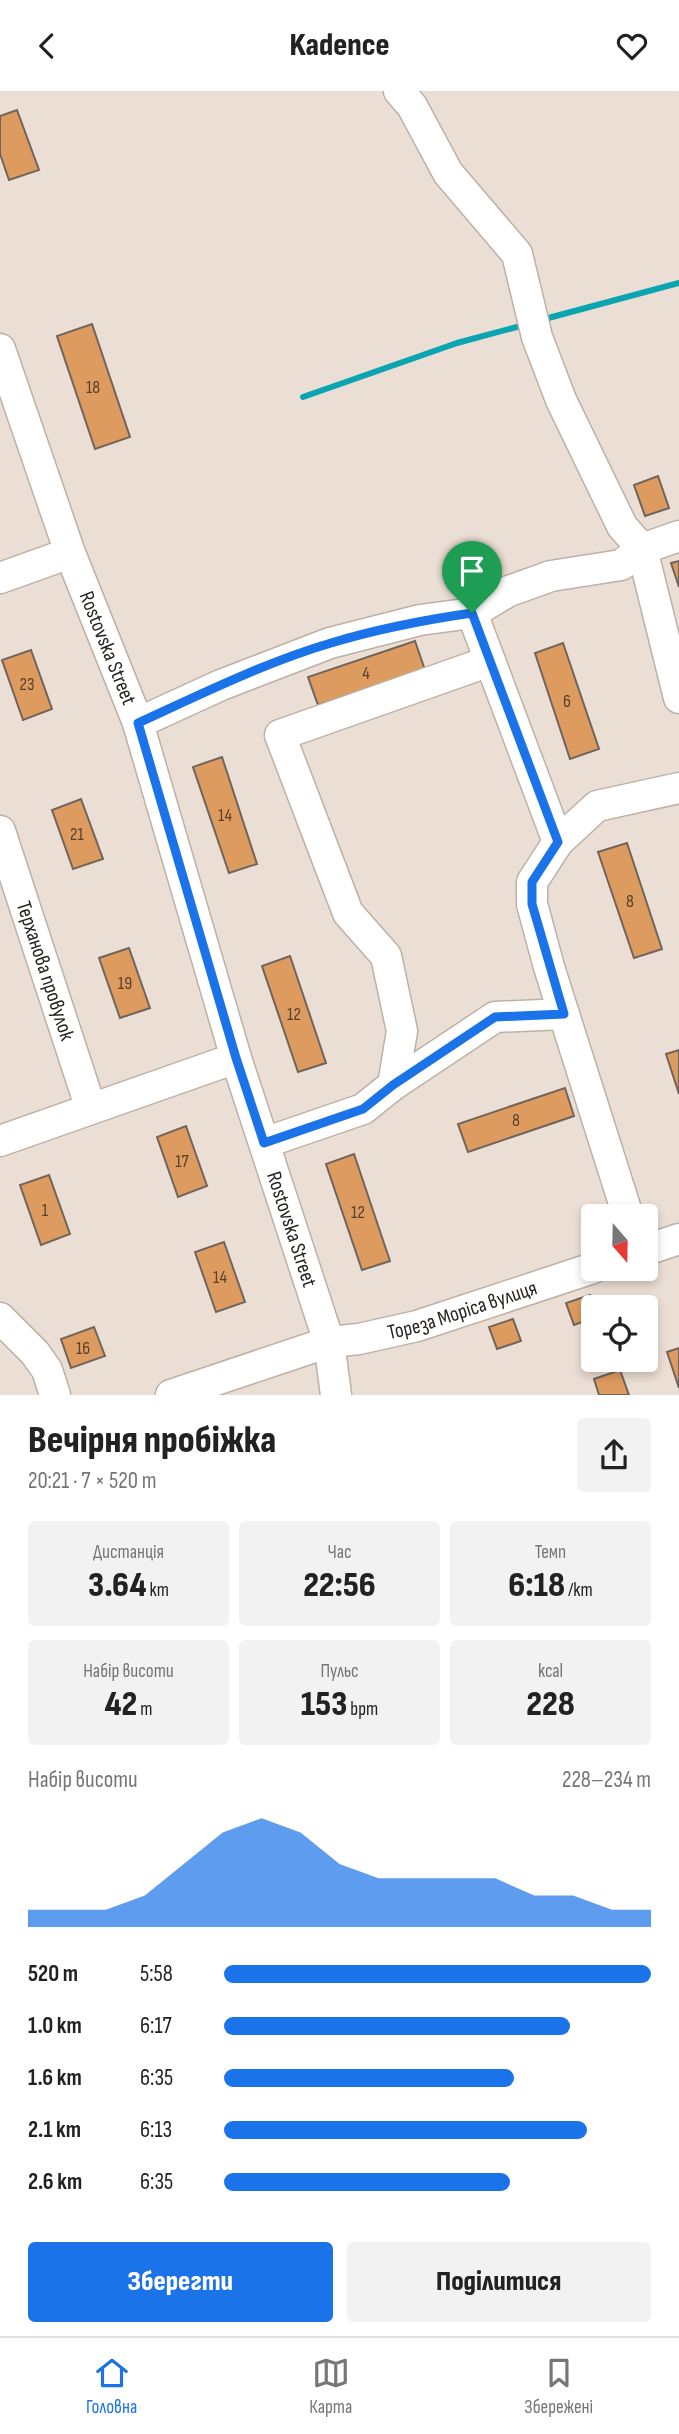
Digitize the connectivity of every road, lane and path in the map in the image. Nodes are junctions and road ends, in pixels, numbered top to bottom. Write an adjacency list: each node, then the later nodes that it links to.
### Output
1 (399, 91): 4 (street)
2 (0, 349): 5 (street, Rostovska Street)
3 (679, 536): 4 (street)
4 (642, 549): 7 (street); 9 (street)
5 (70, 553): 6 (street); 10 (street, Rostovska Street)
6 (0, 578)
7 (472, 613): 8 (street); 10 (street)
8 (490, 661): 13 (street); 16 (street)
9 (679, 698)
10 (138, 723): 15 (street, Rostovska Street)
11 (679, 788): 13 (street)
12 (0, 831): 17 (street, Терханова провулок)
13 (558, 842): 14 (street)
14 (564, 1014): 16 (street); 20 (street)
15 (236, 1058): 17 (street); 19 (street, Rostovska Street)
16 (393, 1085): 19 (street)
17 (91, 1109): 18 (street)
18 (0, 1141)
19 (264, 1143): 25 (street, Rostovska Street)
20 (624, 1204)
21 (679, 1239): 22 (street)
22 (658, 1246)
23 (581, 1272): 25 (street, Тореза Моріса вулиця)
24 (0, 1318): 26 (street)
25 (329, 1342): 27 (street, Тореза Моріса вулиця); 28 (street, Rostovska Street)
26 (55, 1395)
27 (171, 1395)
28 (336, 1395)

